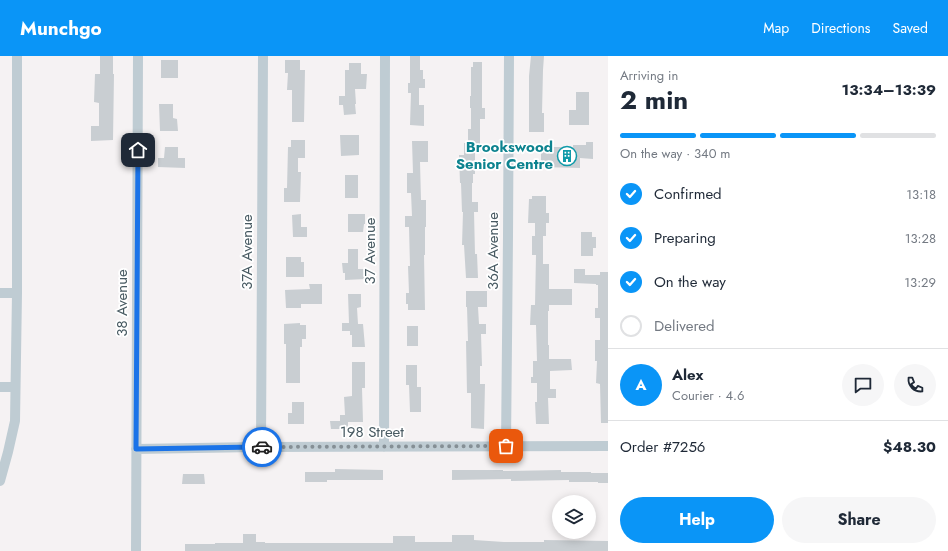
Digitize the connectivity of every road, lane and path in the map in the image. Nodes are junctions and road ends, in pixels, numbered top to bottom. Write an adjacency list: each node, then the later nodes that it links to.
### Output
1 (17, 56): 7 (street)
2 (138, 56): 14 (street, 38 Avenue)
3 (263, 56): 13 (street, 37A Avenue)
4 (385, 56): 12 (street, 37 Avenue)
5 (509, 56): 10 (street, 36A Avenue)
6 (0, 293): 7 (street)
7 (17, 293): 9 (street)
8 (0, 387): 9 (street)
9 (16, 387): 15 (street)
10 (506, 446): 11 (street, 198 Street); 12 (street, 198 Street)
11 (608, 446)
12 (384, 447): 13 (street, 198 Street)
13 (261, 448): 14 (street, 198 Street)
14 (136, 449): 16 (street, 38 Avenue)
15 (0, 481)
16 (136, 551)

